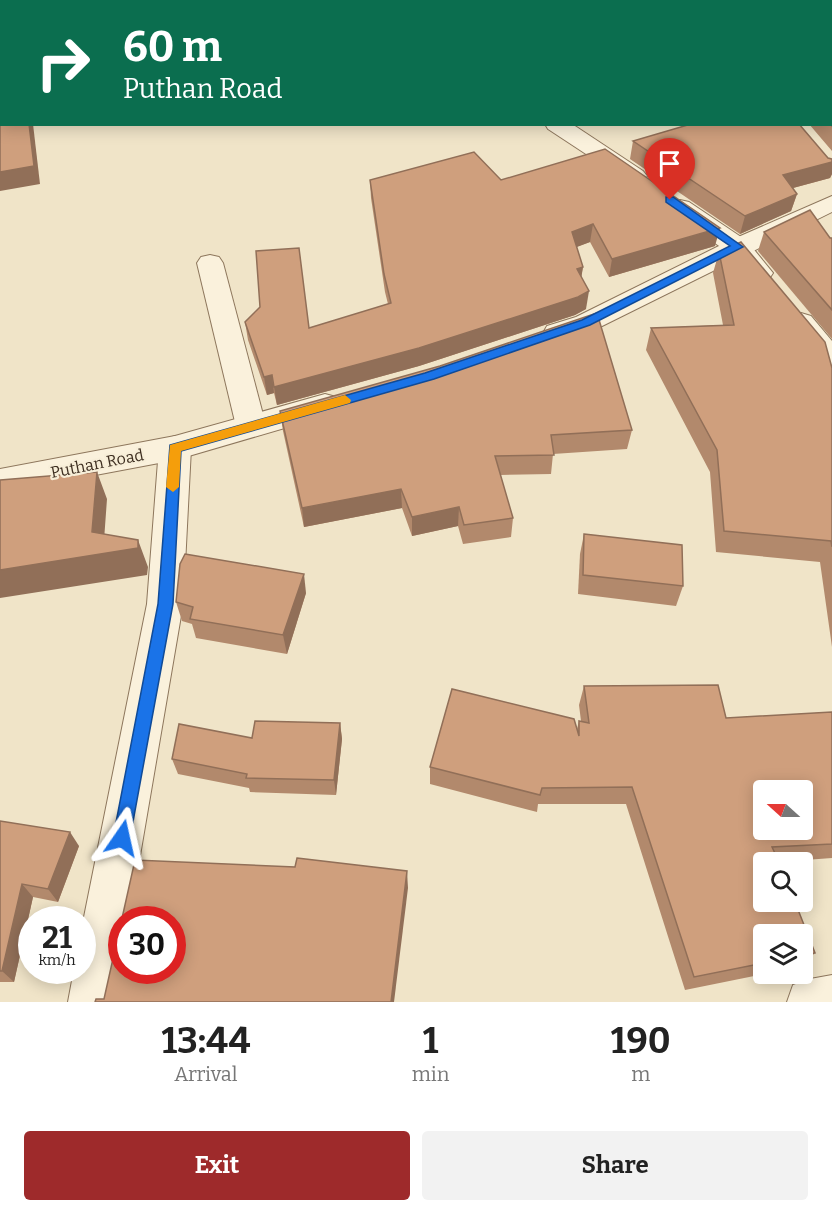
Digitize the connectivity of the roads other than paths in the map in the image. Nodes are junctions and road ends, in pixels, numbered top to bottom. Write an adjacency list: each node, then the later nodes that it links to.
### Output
1 (559, 126): 3 (street)
2 (832, 203): 3 (street)
3 (738, 247): 5 (street); 6 (street)
4 (210, 262): 8 (street)
5 (530, 342)
6 (832, 361)
7 (351, 398): 8 (street, Puthan Road)
8 (251, 426): 9 (street, Puthan Road)
9 (175, 448): 10 (street, Puthan Road); 12 (street)
10 (0, 481)
11 (832, 998): 13 (street)
12 (91, 1002)
13 (810, 1002)

